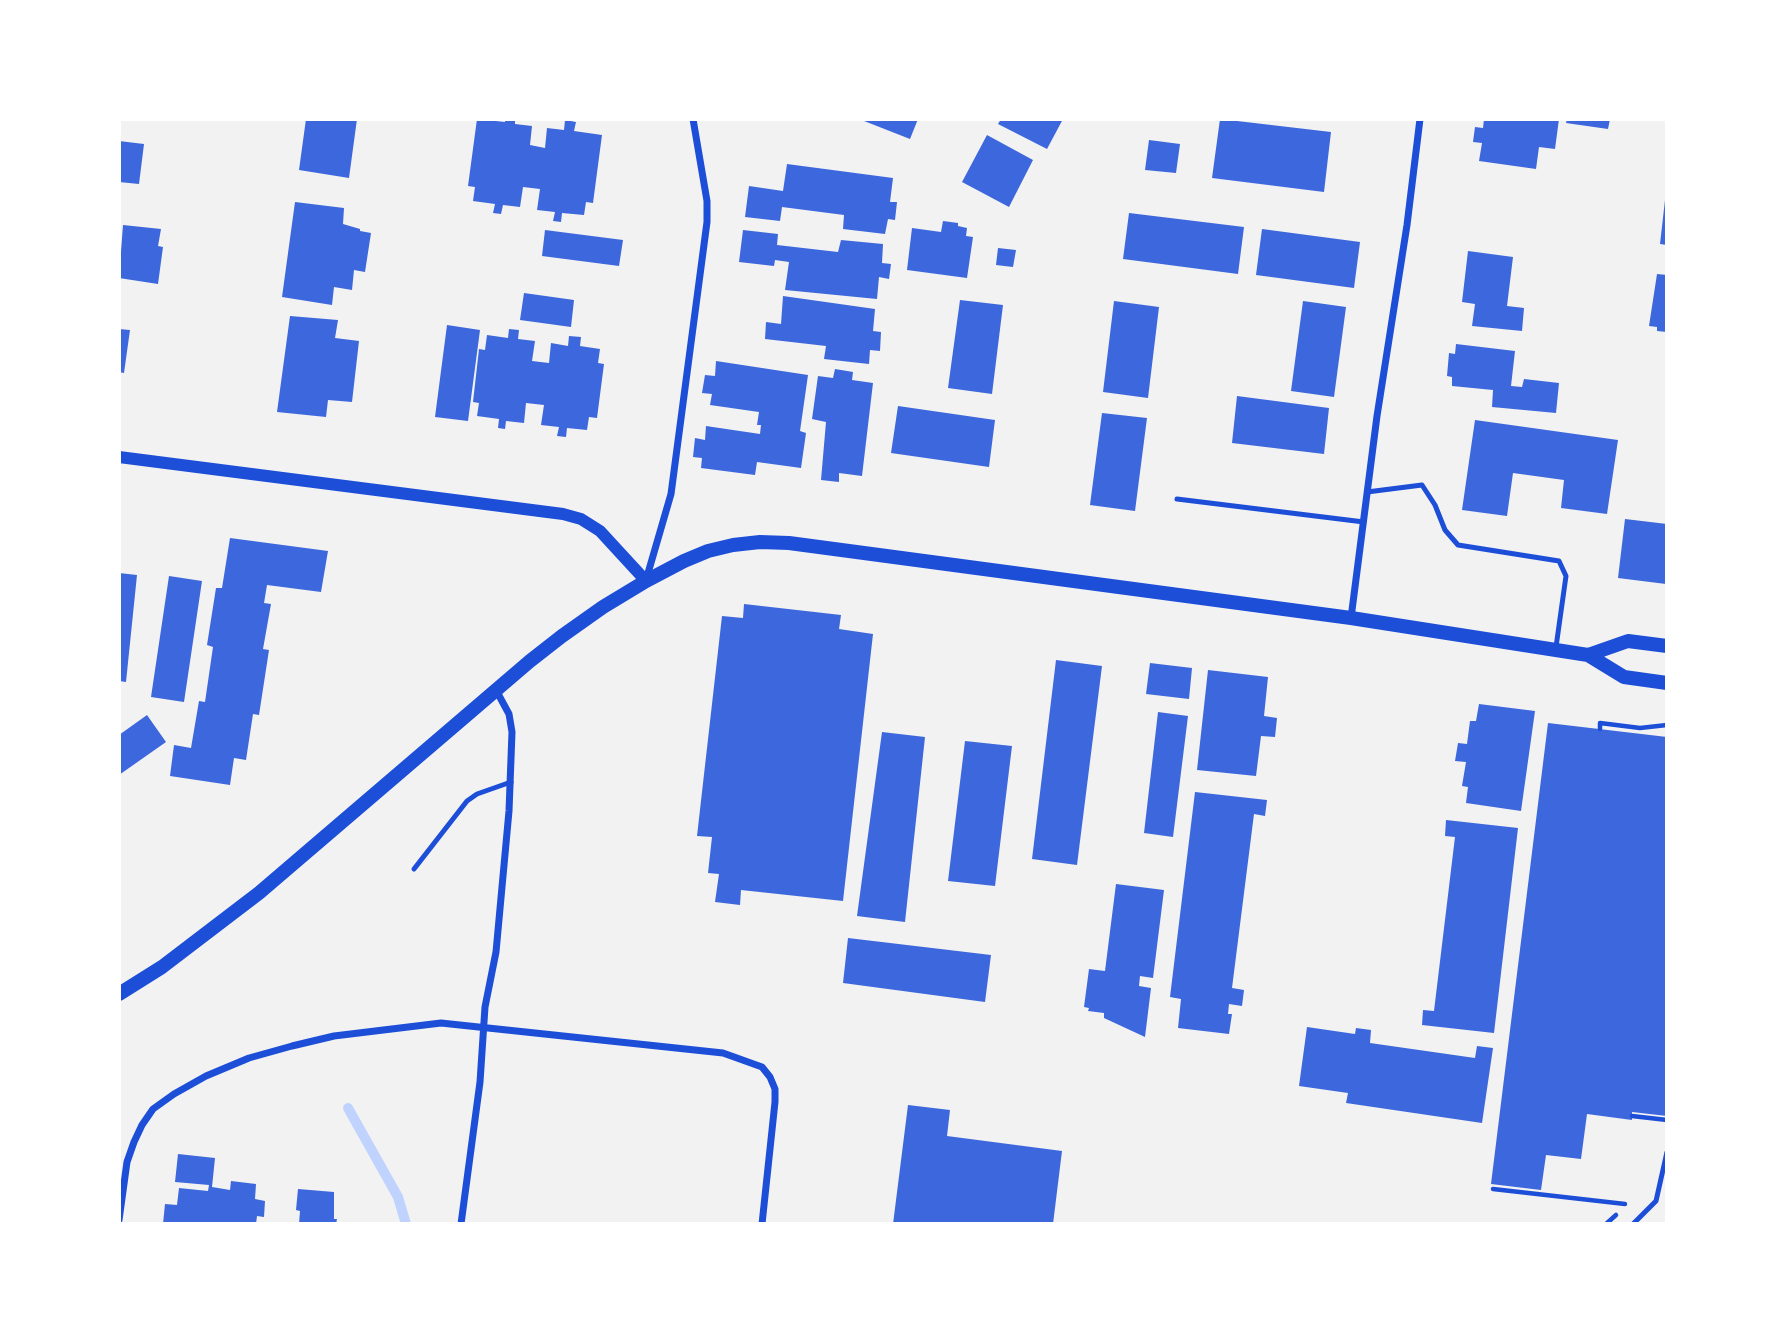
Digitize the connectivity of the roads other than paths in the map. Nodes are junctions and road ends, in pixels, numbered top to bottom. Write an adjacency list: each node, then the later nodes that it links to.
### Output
1 (693, 119): 7 (street)
2 (1420, 119): 4 (street)
3 (119, 457): 7 (street)
4 (1367, 492): 6 (street); 10 (lane)
5 (1177, 499): 6 (lane)
6 (1364, 522): 8 (street)
7 (646, 581): 8 (main road); 13 (main road)
8 (1352, 618): 10 (main road)
9 (1667, 646): 11 (main road)
10 (1556, 650): 11 (main road)
11 (1588, 655): 12 (main road)
12 (1667, 683)
13 (496, 690): 14 (street); 16 (main road)
14 (511, 782): 15 (lane); 17 (street)
15 (414, 869)
16 (119, 994)
17 (483, 1027): 19 (street); 20 (street); 21 (street)
18 (1667, 1152): 22 (lane)
19 (119, 1220)
20 (461, 1224)
21 (762, 1224)
22 (1633, 1224)

